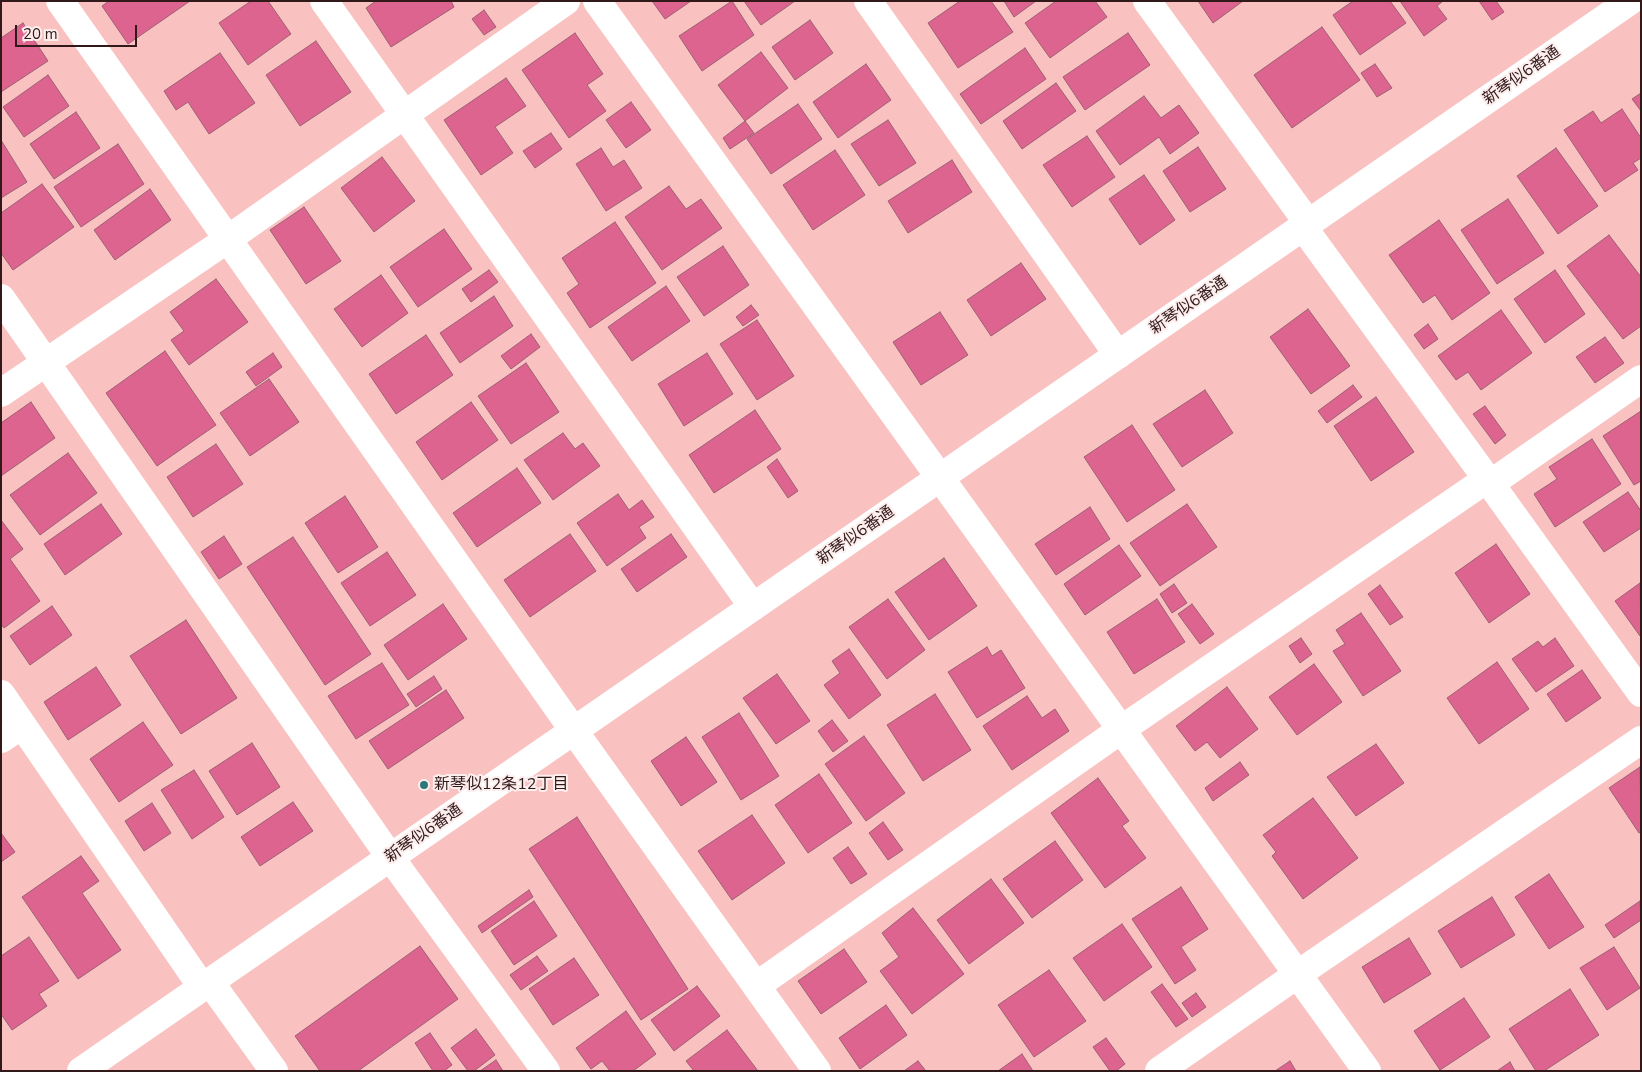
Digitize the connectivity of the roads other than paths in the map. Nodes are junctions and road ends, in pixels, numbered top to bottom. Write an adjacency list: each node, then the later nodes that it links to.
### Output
1 (60, 1): 10 (street)
2 (324, 1): 8 (street)
3 (566, 1): 8 (street)
4 (597, 1): 16 (street)
5 (868, 1): 12 (street)
6 (1147, 1): 9 (street)
7 (1630, 1): 9 (street, 新琴似6番通)
8 (405, 116): 10 (street); 18 (street)
9 (1306, 225): 12 (street, 新琴似6番通); 17 (street)
10 (228, 240): 13 (street); 22 (street)
11 (1, 298): 13 (street)
12 (1118, 355): 16 (street, 新琴似6番通)
13 (46, 362): 15 (street); 25 (street)
14 (1641, 379): 17 (street)
15 (1, 393)
16 (940, 477): 18 (street, 新琴似6番通); 21 (street)
17 (1488, 481): 20 (street); 21 (street)
18 (754, 607): 22 (street, 新琴似6番通)
19 (1, 694): 23 (street)
20 (1641, 694)
21 (1122, 729): 26 (street); 28 (street)
22 (574, 731): 25 (street, 新琴似6番通); 28 (street)
23 (12, 732): 27 (street)
24 (1641, 740): 26 (street)
25 (390, 857): 27 (street, 新琴似6番通); 31 (street)
26 (1298, 974): 33 (street); 34 (street)
27 (206, 984): 29 (street, 新琴似6番通); 30 (street)
28 (756, 986): 32 (street)
29 (82, 1071)
30 (274, 1071)
31 (546, 1071)
32 (817, 1071)
33 (1159, 1071)
34 (1367, 1071)

